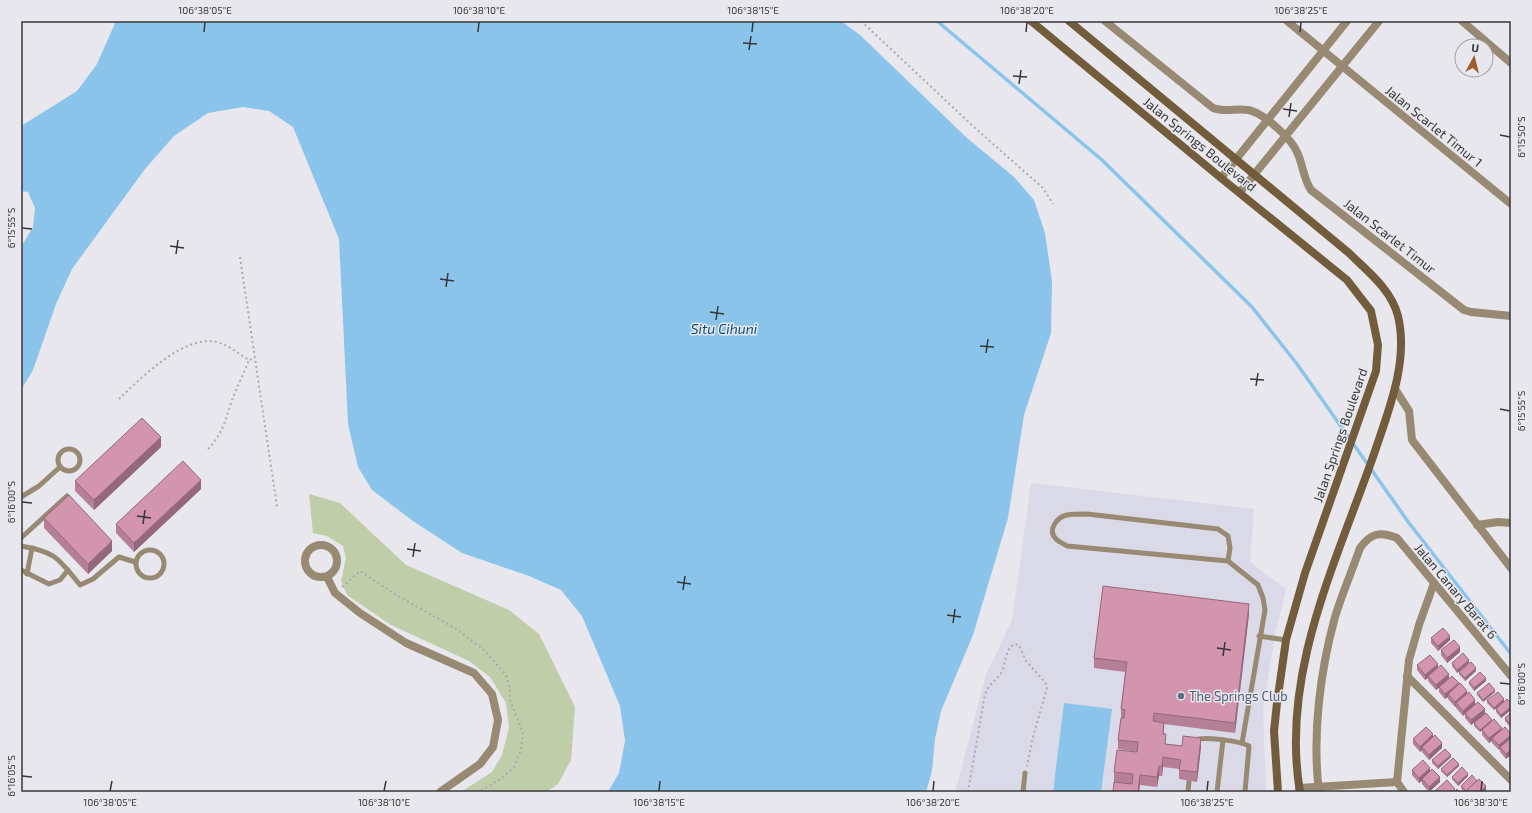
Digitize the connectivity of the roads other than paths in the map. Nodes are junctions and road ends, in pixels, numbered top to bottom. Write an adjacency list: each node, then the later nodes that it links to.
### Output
1 (1031, 21): 15 (main road, Jalan Springs Boulevard)
2 (1069, 21): 13 (main road, Jalan Springs Boulevard)
3 (1105, 21): 11 (street, Jalan Scarlet Timur)
4 (1288, 21): 8 (street, Jalan Scarlet Timur 1)
5 (1347, 21): 8 (street)
6 (1379, 21): 10 (street)
7 (1462, 21): 9 (street)
8 (1323, 50): 10 (street, Jalan Scarlet Timur 1); 11 (street)
9 (1511, 63)
10 (1342, 66): 12 (street); 17 (street, Jalan Scarlet Timur 1)
11 (1267, 120): 12 (street, Jalan Scarlet Timur); 13 (street)
12 (1286, 136): 14 (street); 18 (street, Jalan Scarlet Timur)
13 (1237, 158): 14 (main road, Jalan Springs Boulevard); 15 (street)
14 (1254, 174): 16 (street); 19 (main road, Jalan Springs Boulevard)
15 (1221, 178): 16 (main road, Jalan Springs Boulevard)
16 (1240, 192): 37 (main road, Jalan Springs Boulevard)
17 (1511, 204)
18 (1511, 316)
19 (1395, 389): 24 (street); 47 (main road, Jalan Springs Boulevard)
20 (60, 467): 20 (lane); 22 (lane)
21 (67, 496): 25 (lane)
22 (21, 497)
23 (1511, 523): 24 (street)
24 (1477, 526): 30 (street)
25 (21, 538)
26 (21, 546): 27 (lane)
27 (32, 548): 32 (lane); 33 (lane)
28 (1228, 561): 28 (lane); 36 (lane)
29 (135, 562): 29 (lane); 32 (lane)
30 (1511, 568)
31 (21, 570): 33 (lane)
32 (68, 570): 33 (lane)
33 (27, 574)
34 (327, 576): 34 (street); 49 (street)
35 (1434, 583): 38 (street); 39 (street, Jalan Canary Barat 6); 48 (street, Jalan Canary Barat 6)
36 (1259, 636): 37 (lane); 41 (lane)
37 (1286, 640): 54 (main road, Jalan Springs Boulevard)
38 (1407, 676): 44 (street); 46 (street)
39 (1511, 676)
40 (1223, 740): 41 (lane); 42 (lane); 52 (lane)
41 (1242, 743): 53 (lane)
42 (1192, 746)
43 (1025, 774): 50 (lane)
44 (1511, 780)
45 (1189, 781): 51 (lane)
46 (1397, 782): 48 (street); 55 (street)
47 (1300, 790): 48 (street)
48 (1319, 790)
49 (440, 792)
50 (1023, 792)
51 (1188, 792)
52 (1217, 792)
53 (1245, 792)
54 (1278, 792)
55 (1404, 792)

